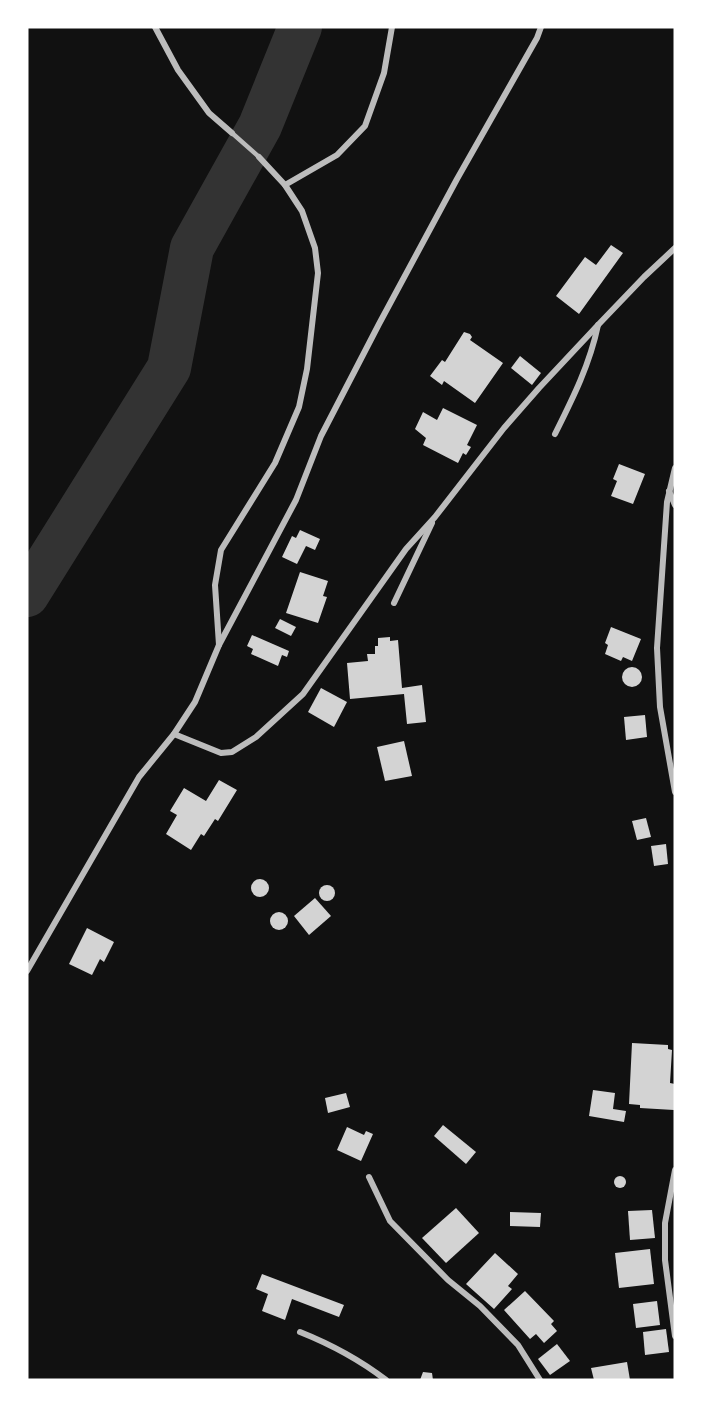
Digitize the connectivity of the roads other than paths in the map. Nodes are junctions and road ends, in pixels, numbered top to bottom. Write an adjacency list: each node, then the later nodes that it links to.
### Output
1 (155, 27): 4 (street)
2 (392, 27): 6 (street)
3 (541, 27): 15 (street)
4 (232, 133): 5 (lane)
5 (259, 158): 6 (street)
6 (285, 185): 15 (street)
7 (675, 248): 8 (street)
8 (598, 325): 9 (street); 13 (street)
9 (555, 434)
10 (675, 468): 11 (street)
11 (669, 490): 12 (street); 17 (street)
12 (675, 504)
13 (435, 517): 14 (street); 16 (street)
14 (394, 603)
15 (219, 645): 16 (street)
16 (174, 734): 18 (street)
17 (675, 792)
18 (27, 971)
19 (675, 1170): 22 (street)
20 (369, 1177): 24 (street)
21 (300, 1332): 23 (street)
22 (675, 1336)
23 (386, 1380)
24 (540, 1380)

